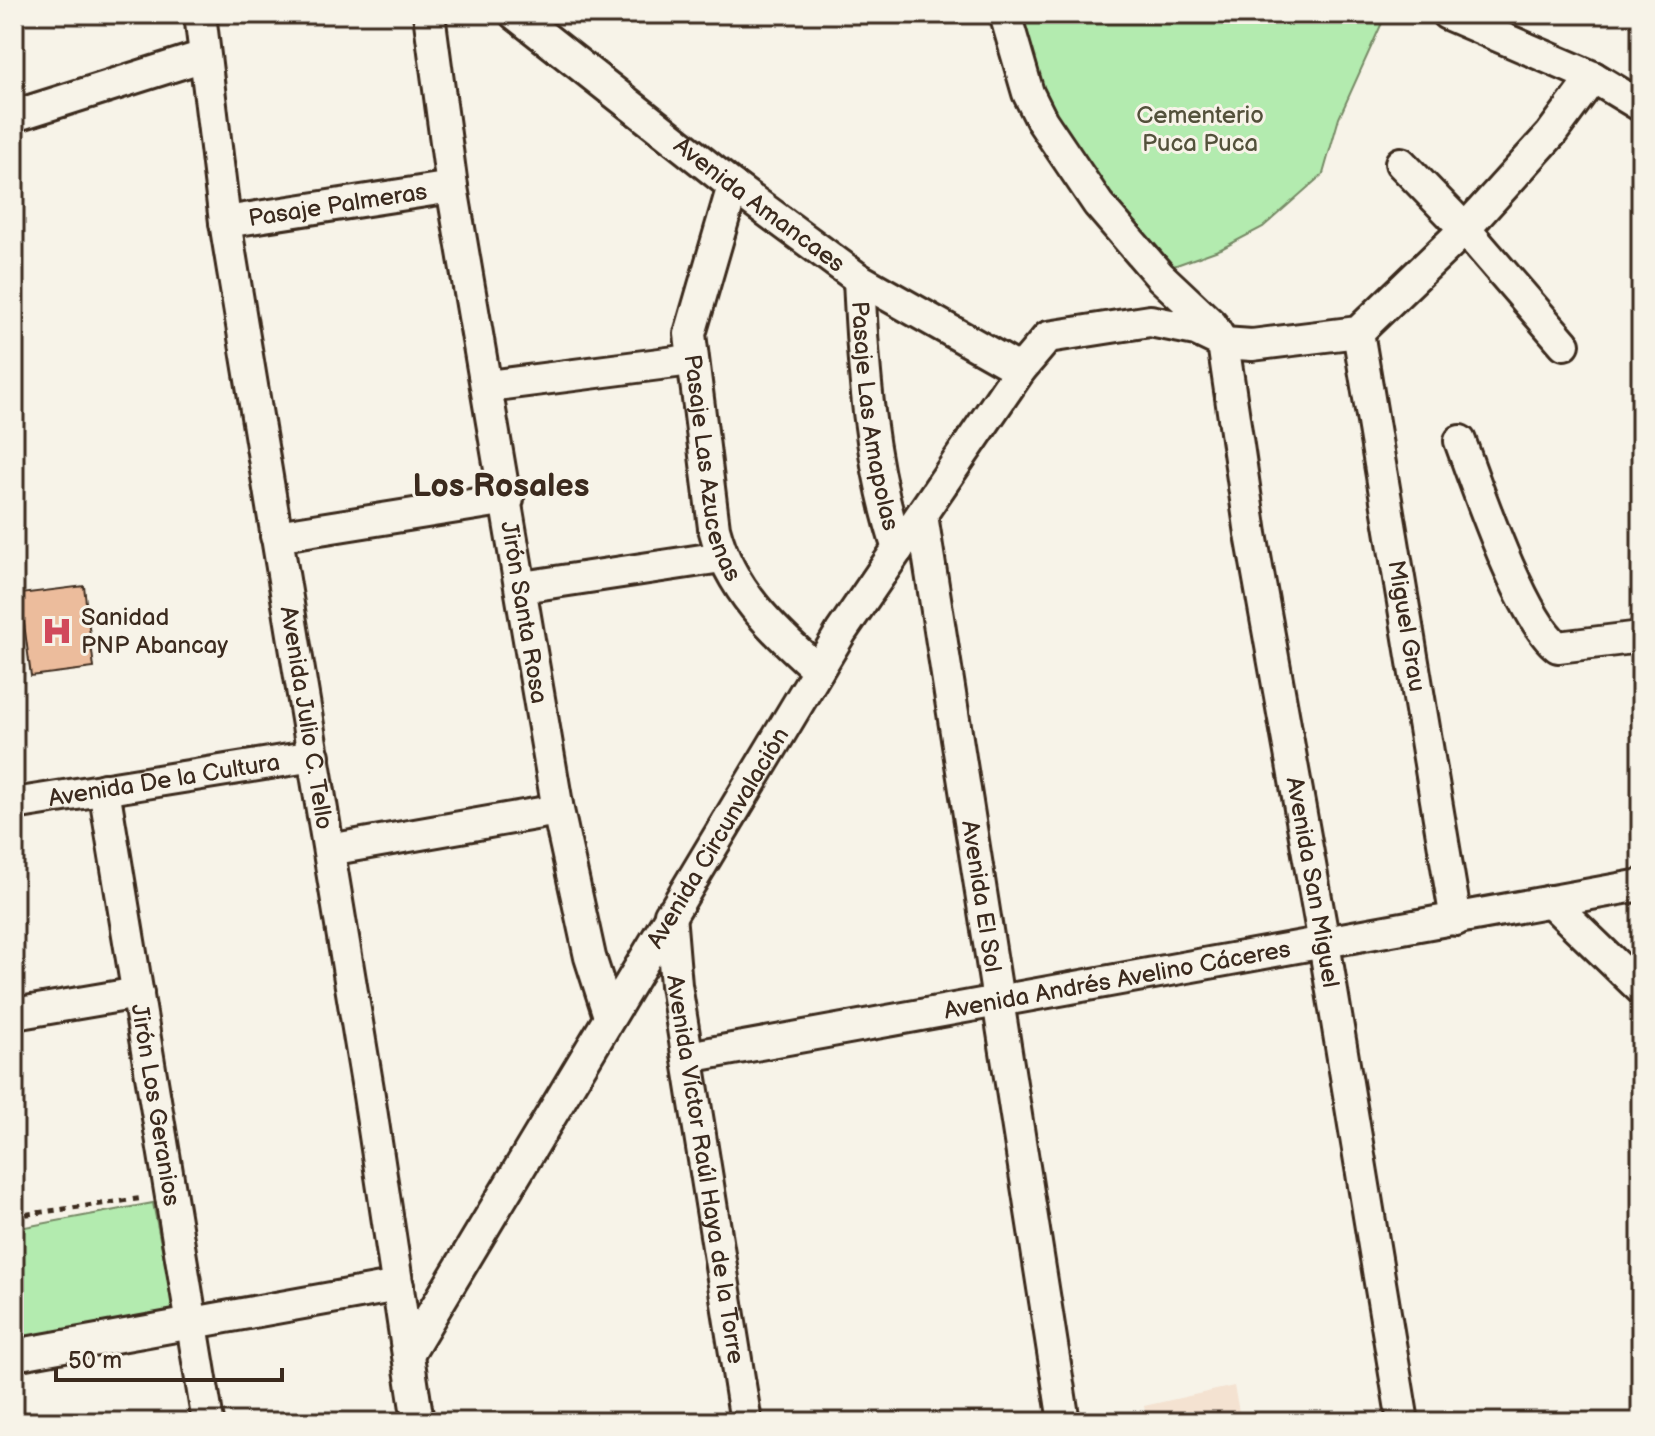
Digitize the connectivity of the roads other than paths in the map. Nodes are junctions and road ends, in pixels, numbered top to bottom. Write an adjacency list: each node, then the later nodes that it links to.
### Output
1 (200, 14): 6 (street, Avenida Julio C. Tello)
2 (429, 14): 12 (street, Jirón Santa Rosa)
3 (515, 14): 11 (street, Avenida Amancaes)
4 (1005, 14): 17 (street)
5 (1447, 14): 7 (street)
6 (204, 56): 9 (street); 13 (street, Avenida Julio C. Tello)
7 (1593, 77): 8 (street); 14 (street)
8 (1641, 106)
9 (14, 116)
10 (1401, 163): 14 (street)
11 (733, 186): 15 (street, Avenida Amancaes); 19 (street, Pasaje Las Azucenas)
12 (452, 187): 13 (street, Pasaje Palmeras); 21 (street, Jirón Santa Rosa)
13 (225, 222): 25 (street, Avenida Julio C. Tello)
14 (1465, 229): 16 (street); 18 (street)
15 (859, 279): 20 (street, Avenida Amancaes); 26 (street, Pasaje Las Amapolas)
16 (1358, 332): 17 (street); 39 (street, Miguel Grau)
17 (1223, 343): 20 (street, Avenida Circunvalación); 40 (street, Avenida San Miguel)
18 (1564, 344)
19 (691, 360): 21 (street); 27 (street, Pasaje Las Azucenas)
20 (1020, 370): 24 (street, Avenida Circunvalación)
21 (488, 386): 23 (street, Jirón Santa Rosa)
22 (1460, 441): 29 (street)
23 (508, 499): 25 (street); 28 (street, Jirón Santa Rosa)
24 (922, 515): 26 (street, Avenida Circunvalación); 43 (street, Avenida El Sol)
25 (276, 536): 31 (street, Avenida Julio C. Tello)
26 (898, 549): 30 (street, Avenida Circunvalación)
27 (722, 557): 28 (street); 30 (street, Pasaje Las Azucenas)
28 (522, 587): 34 (street, Jirón Santa Rosa)
29 (1641, 637)
30 (818, 670): 38 (street, Avenida Circunvalación)
31 (314, 756): 32 (street, Avenida De la Cultura); 35 (street, Avenida Julio C. Tello)
32 (104, 789): 33 (street, Avenida De la Cultura); 42 (street, Jirón Los Geranios)
33 (14, 804)
34 (558, 810): 35 (street); 45 (street, Jirón Santa Rosa)
35 (329, 850): 47 (street, Avenida Julio C. Tello)
36 (1641, 885): 37 (street, Avenida Andrés Avelino Cáceres)
37 (1550, 901): 39 (street, Avenida Andrés Avelino Cáceres); 41 (street)
38 (670, 914): 45 (street, Avenida Circunvalación); 46 (street, Avenida Víctor Raúl Haya de la Torre)
39 (1456, 920): 40 (street, Avenida Andrés Avelino Cáceres)
40 (1324, 943): 43 (street, Avenida Andrés Avelino Cáceres); 55 (street, Avenida San Miguel)
41 (1641, 989)
42 (138, 993): 44 (street); 48 (street, Jirón Los Geranios)
43 (999, 1002): 46 (street, Avenida Andrés Avelino Cáceres); 54 (street, Avenida El Sol)
44 (14, 1014)
45 (609, 1016): 49 (street, Avenida Circunvalación)
46 (688, 1057): 53 (street, Avenida Víctor Raúl Haya de la Torre)
47 (398, 1286): 48 (street); 49 (street, Avenida Julio C. Tello)
48 (192, 1322): 50 (street); 51 (street, Jirón Los Geranios)
49 (408, 1354): 52 (street, Avenida Julio C. Tello)
50 (14, 1355)
51 (208, 1422)
52 (418, 1422)
53 (746, 1422)
54 (1064, 1422)
55 (1403, 1422)

